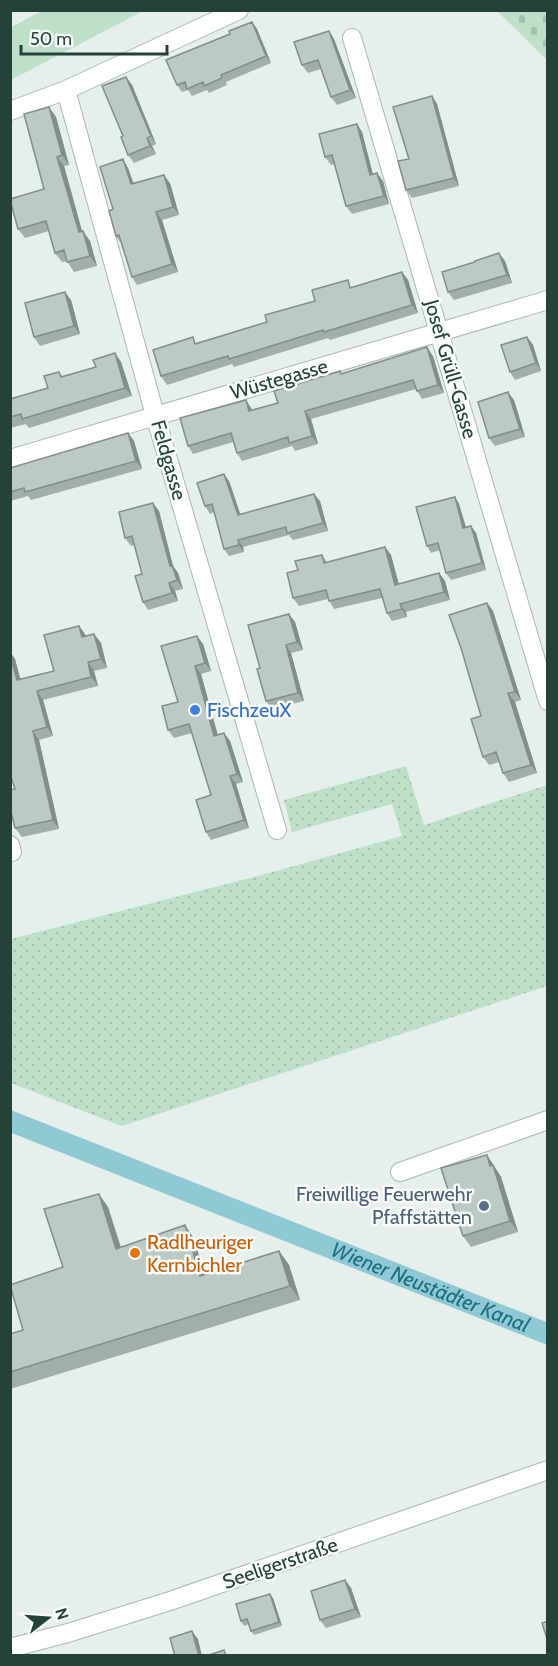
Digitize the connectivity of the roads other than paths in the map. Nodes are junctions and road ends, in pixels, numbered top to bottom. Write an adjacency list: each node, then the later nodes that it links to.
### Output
1 (239, 10): 3 (street)
2 (352, 38): 6 (street, Josef Grüll-Gasse)
3 (66, 90): 4 (street); 7 (street, Feldgasse)
4 (10, 111)
5 (548, 300): 6 (street, Wüstegasse)
6 (440, 332): 7 (street, Wüstegasse); 9 (street, Josef Grüll-Gasse)
7 (155, 415): 8 (street, Wüstegasse); 10 (street, Feldgasse)
8 (10, 459)
9 (548, 701)
10 (277, 830)
11 (548, 1120): 12 (street)
12 (400, 1172)
13 (548, 1470): 14 (street, Seeligerstraße)
14 (10, 1648)

